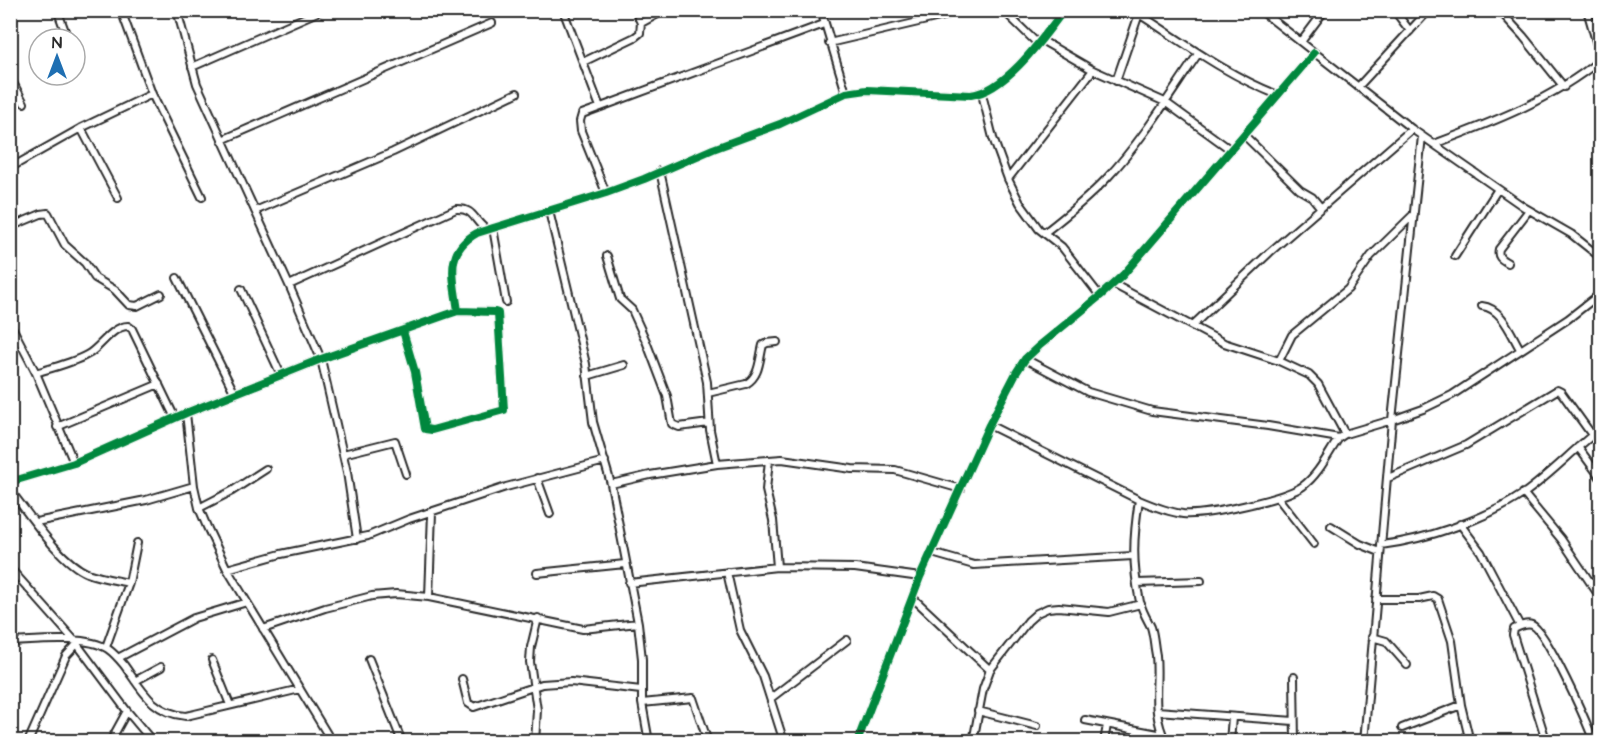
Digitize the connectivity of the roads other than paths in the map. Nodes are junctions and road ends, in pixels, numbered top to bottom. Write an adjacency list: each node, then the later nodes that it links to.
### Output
1 (59, 10): 22 (street)
2 (120, 10): 40 (street)
3 (177, 10): 32 (street)
4 (322, 10): 32 (street)
5 (563, 10): 31 (street)
6 (635, 10): 19 (street)
7 (665, 10): 19 (street)
8 (821, 10): 21 (street)
9 (958, 10): 26 (street)
10 (1003, 10): 24 (street)
11 (1064, 10): 24 (street)
12 (1260, 10): 25 (street)
13 (1325, 10): 25 (street)
14 (1395, 10): 23 (street)
15 (1498, 10): 37 (street)
16 (1587, 10): 29 (street)
17 (1139, 12): 28 (street); 35 (street)
18 (1427, 12): 23 (street)
19 (641, 23): 31 (street)
20 (492, 24): 50 (street)
21 (824, 24): 26 (street); 45 (street)
22 (64, 27)
23 (1410, 31): 36 (street)
24 (1040, 42): 33 (street); 41 (street)
25 (1300, 42): 27 (street)
26 (829, 43): 39 (street)
27 (1314, 53): 36 (street); 42 (street)
28 (1198, 54): 42 (street); 43 (street)
29 (1600, 55)
30 (1600, 60): 37 (street)
31 (583, 62): 45 (street)
32 (192, 67): 50 (street)
33 (1093, 70): 35 (street); 55 (street)
34 (10, 77): 44 (street)
35 (1116, 81): 43 (street)
36 (1358, 87): 47 (street)
37 (1564, 87): 51 (street)
38 (517, 93): 62 (street)
39 (846, 93): 41 (street); 54 (street)
40 (152, 94): 46 (street); 58 (street)
41 (982, 94): 55 (street)
42 (1278, 95): 48 (street)
43 (1165, 102): 52 (street); 67 (street)
44 (24, 103)
45 (600, 107): 57 (street)
46 (81, 128): 53 (street); 59 (street)
47 (1412, 129): 49 (street); 60 (street)
48 (1244, 135): 52 (street); 60 (street)
49 (1422, 136): 51 (street); 64 (street)
50 (222, 140): 62 (street)
51 (1434, 144): 56 (street)
52 (1231, 150): 73 (street)
53 (10, 168)
54 (660, 171): 57 (street); 95 (street)
55 (1008, 179): 67 (street)
56 (1498, 189): 61 (street); 69 (street)
57 (606, 193): 63 (street)
58 (202, 197)
59 (118, 198)
60 (1321, 208): 83 (street)
61 (1529, 210): 70 (street); 71 (street)
62 (255, 211): 74 (street)
63 (549, 211): 66 (street); 93 (street)
64 (1414, 214): 89 (street); 99 (street)
65 (10, 228): 76 (street)
66 (490, 229): 74 (street); 79 (street); 81 (street)
67 (1044, 233): 78 (street)
68 (607, 256): 100 (street)
69 (1455, 256)
70 (1600, 257)
71 (1508, 263)
72 (177, 278): 96 (street)
73 (1113, 284): 78 (street); 83 (street)
74 (289, 285): 87 (street)
75 (241, 289): 92 (street)
76 (161, 294)
77 (1600, 294): 86 (street)
78 (1100, 296): 88 (street)
79 (506, 302)
80 (1482, 306): 86 (street)
81 (458, 311): 84 (street); 84 (street)
82 (10, 323): 91 (street)
83 (1192, 326): 89 (street)
84 (403, 331): 87 (street)
85 (777, 342): 95 (street)
86 (1520, 349): 99 (street)
87 (321, 359): 92 (street); 107 (street)
88 (1025, 359): 101 (street); 105 (street)
89 (1279, 361): 105 (street)
90 (624, 365): 93 (street)
91 (36, 373): 94 (street); 102 (street)
92 (281, 375): 96 (street)
93 (587, 376): 109 (street)
94 (159, 384): 98 (street); 102 (street)
95 (708, 393): 100 (street)
96 (235, 394): 97 (street)
97 (186, 413): 98 (street); 119 (street)
98 (175, 418): 110 (street)
99 (1392, 420): 105 (street); 116 (street)
100 (709, 423): 111 (street)
101 (989, 425): 120 (street); 124 (street)
102 (57, 427): 110 (street)
103 (1600, 429): 104 (street)
104 (1592, 435): 106 (street); 116 (street)
105 (1342, 436): 123 (street)
106 (1578, 447): 114 (street); 122 (street)
107 (343, 454): 113 (street); 131 (street)
108 (769, 460): 111 (street); 120 (street); 138 (street)
109 (605, 461): 115 (street); 118 (street)
110 (74, 463): 117 (street)
111 (717, 464): 118 (street)
112 (266, 469): 125 (street)
113 (406, 474)
114 (1600, 477)
115 (537, 478): 126 (street); 127 (street)
116 (1388, 478): 134 (street)
117 (10, 482)
118 (611, 484): 137 (street)
119 (194, 486): 125 (street); 128 (street)
120 (961, 489): 135 (street)
121 (10, 490): 128 (street)
122 (1523, 494): 129 (street); 148 (street)
123 (1278, 498): 124 (street); 133 (street)
124 (1139, 500): 136 (street)
125 (199, 508): 140 (street)
126 (432, 512): 131 (street); 150 (street)
127 (550, 514)
128 (36, 522): 146 (street)
129 (1460, 524): 134 (street); 158 (street)
130 (1331, 526): 134 (street)
131 (357, 539): 140 (street)
132 (136, 543): 146 (street)
133 (1314, 544)
134 (1380, 549): 153 (street)
135 (932, 553): 136 (street); 143 (street)
136 (1133, 556): 149 (street)
137 (625, 564): 142 (street); 147 (street)
138 (777, 567): 141 (street); 143 (street)
139 (10, 568): 163 (street)
140 (227, 568): 154 (street)
141 (727, 572): 147 (street); 177 (street)
142 (537, 573)
143 (920, 577): 152 (street)
144 (1600, 578): 148 (street)
145 (1201, 581): 149 (street)
146 (129, 583): 164 (street)
147 (628, 583): 157 (street)
148 (1592, 583): 151 (street)
149 (1137, 584): 155 (street)
150 (429, 597): 156 (street); 159 (street)
151 (1600, 597)
152 (914, 598): 170 (street); 201 (street)
153 (1376, 598): 160 (street); 180 (street)
154 (247, 602): 159 (street); 165 (street)
155 (1141, 604): 170 (street); 183 (street)
156 (538, 618): 157 (street); 174 (street)
157 (638, 623): 176 (street)
158 (1520, 626): 191 (street); 208 (street)
159 (263, 629): 175 (street)
160 (1372, 637): 168 (street); 206 (street)
161 (847, 640): 177 (street)
162 (10, 642): 163 (street)
163 (75, 642): 164 (street); 181 (street); 192 (street)
164 (106, 647): 165 (street)
165 (118, 658): 173 (street)
166 (369, 659): 196 (street)
167 (212, 660): 179 (street)
168 (1407, 665)
169 (161, 667): 173 (street)
170 (990, 670): 182 (street)
171 (1294, 677): 186 (street)
172 (462, 679): 174 (street)
173 (135, 681): 179 (street)
174 (533, 686): 176 (street); 197 (street)
175 (300, 689): 179 (street); 195 (street)
176 (641, 690): 178 (street)
177 (771, 698): 200 (street)
178 (642, 703): 198 (street); 199 (street)
179 (230, 705)
180 (1461, 705): 189 (street); 207 (street)
181 (127, 711): 193 (street); 194 (street)
182 (978, 711): 188 (street); 202 (street)
183 (1157, 711): 184 (street); 190 (street)
184 (1232, 717): 186 (street); 204 (street)
185 (1084, 720): 187 (street)
186 (1293, 722): 205 (street)
187 (1107, 725): 190 (street); 203 (street)
188 (1037, 726)
189 (1402, 728)
190 (1165, 738)
191 (1546, 740)
192 (28, 741)
193 (110, 741)
194 (153, 741)
195 (330, 741)
196 (402, 741)
197 (535, 741)
198 (649, 741)
199 (708, 741)
200 (784, 741)
201 (857, 741)
202 (973, 741)
203 (1104, 741)
204 (1230, 741)
205 (1295, 741)
206 (1364, 741)
207 (1470, 741)
208 (1594, 741)

